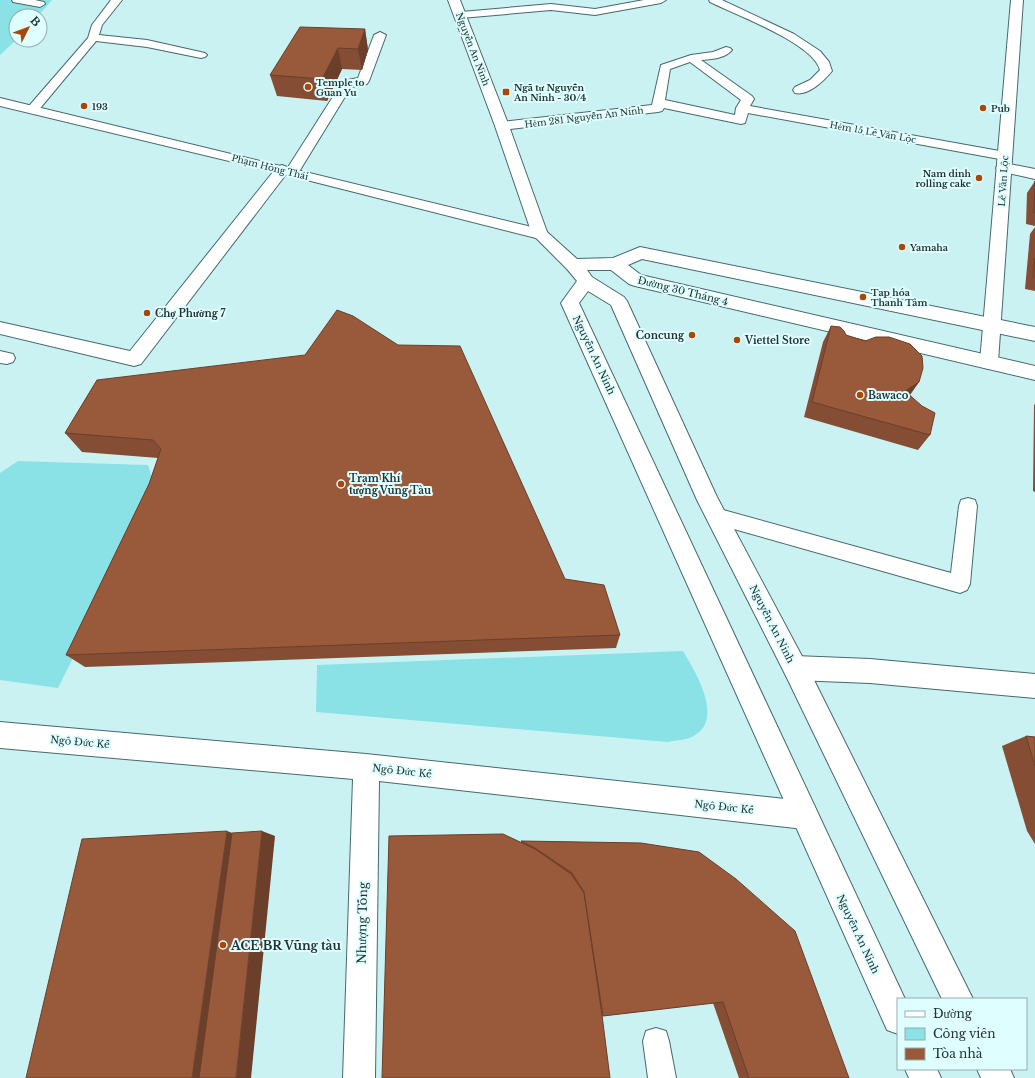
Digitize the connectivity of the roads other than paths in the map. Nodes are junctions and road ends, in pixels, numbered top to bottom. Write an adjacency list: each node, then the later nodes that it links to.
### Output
1 (17, 0): 7 (lane)
2 (117, 0): 10 (lane)
3 (454, 0): 8 (main road, Nguyễn An Ninh)
4 (661, 0): 8 (lane)
5 (714, 0): 14 (lane)
6 (1017, 0): 20 (main road, Lê Văn Lộc)
7 (40, 4)
8 (461, 16): 19 (main road, Nguyễn An Ninh)
9 (380, 35): 21 (lane)
10 (93, 38): 12 (lane); 18 (lane)
11 (726, 50): 13 (lane)
12 (201, 55)
13 (691, 58): 16 (lane); 17 (lane)
14 (799, 90)
15 (0, 102): 18 (main road, Phạm Hồng Thái)
16 (660, 103): 17 (lane); 19 (lane, Hẻm 281 Nguyễn An Ninh)
17 (742, 108): 20 (lane, Hẻm 15 Lê Văn Lộc)
18 (33, 109): 21 (main road, Phạm Hồng Thái)
19 (502, 126): 23 (main road, Nguyễn An Ninh)
20 (1005, 162): 22 (main road); 26 (main road, Lê Văn Lộc)
21 (287, 171): 23 (main road, Phạm Hồng Thái); 27 (main road)
22 (1035, 174)
23 (540, 234): 25 (main road)
24 (615, 264): 25 (main road); 26 (main road); 29 (main road, Đường 30 Tháng 4)
25 (579, 273): 32 (main road, Nguyễn An Ninh); 37 (main road, Nguyễn An Ninh)
26 (992, 324): 28 (main road); 29 (main road, Lê Văn Lộc)
27 (0, 328)
28 (1035, 334)
29 (990, 362): 30 (main road, Đường 30 Tháng 4)
30 (1035, 373)
31 (968, 506): 32 (lane)
32 (716, 516): 33 (main road, Nguyễn An Ninh)
33 (794, 668): 34 (main road); 38 (main road, Nguyễn An Ninh)
34 (1035, 686)
35 (0, 734): 36 (main road, Ngô Đức Kế)
36 (366, 767): 37 (main road, Ngô Đức Kế); 41 (main road, Nhượng Tống)
37 (804, 815): 39 (main road, Nguyễn An Ninh)
38 (958, 998)
39 (897, 1017)
40 (656, 1041): 42 (lane)
41 (359, 1078)
42 (662, 1078)

